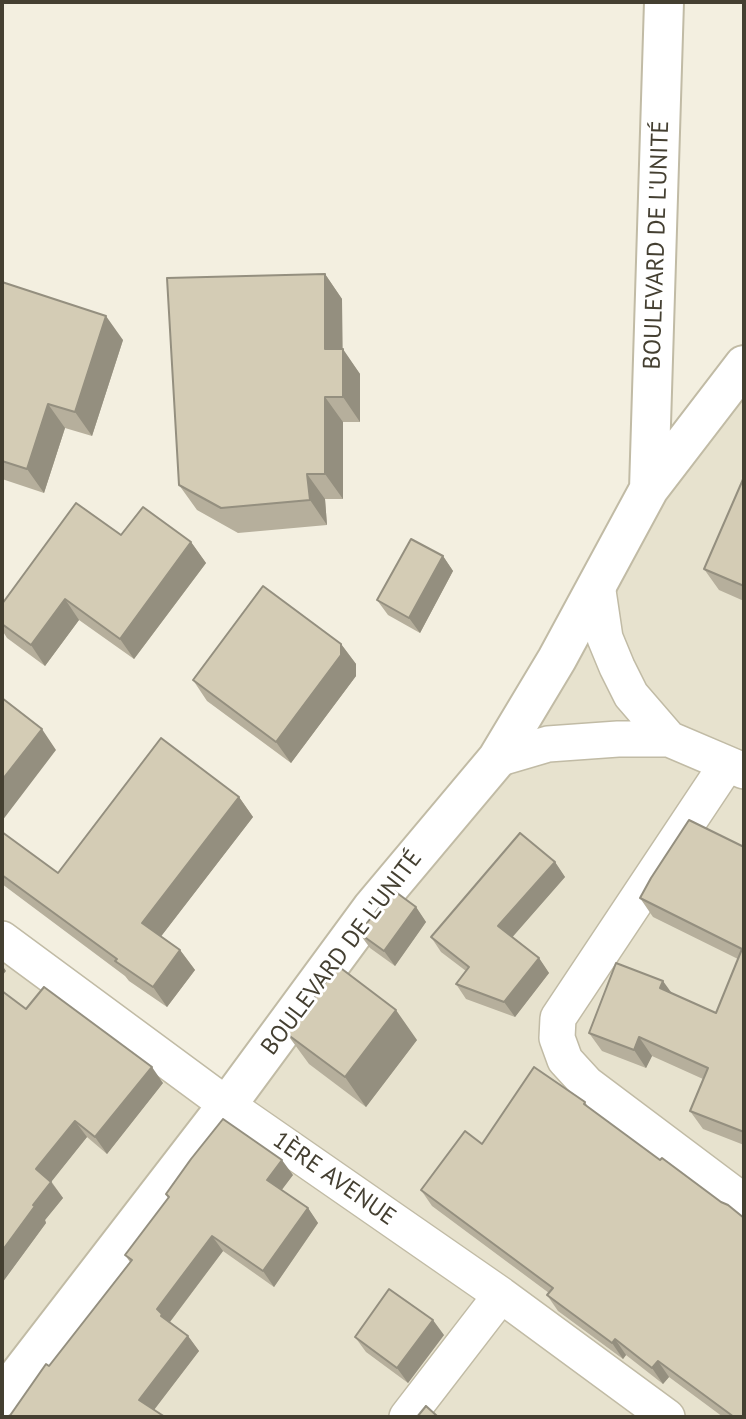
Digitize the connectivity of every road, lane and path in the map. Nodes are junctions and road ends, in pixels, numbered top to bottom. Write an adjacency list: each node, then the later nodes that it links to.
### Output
1 (664, 2): 3 (street, BOULEVARD DE L'UNITÉ)
2 (744, 365): 3 (street, BOULEVARD DE L'UNITÉ)
3 (649, 489): 4 (street, BOULEVARD DE L'UNITÉ)
4 (597, 584): 5 (street); 6 (street, BOULEVARD DE L'UNITÉ)
5 (669, 739): 6 (street); 7 (street)
6 (497, 759): 9 (street, BOULEVARD DE L'UNITÉ)
7 (736, 767): 10 (street)
8 (2, 939): 9 (street, 1ÈRE AVENUE)
9 (227, 1105): 11 (street, 1ÈRE AVENUE); 12 (street, BOULEVARD DE L'UNITÉ)
10 (744, 1202)
11 (501, 1295): 13 (street); 14 (street, 1ÈRE AVENUE)
12 (2, 1397)
13 (407, 1417)
14 (667, 1417)

